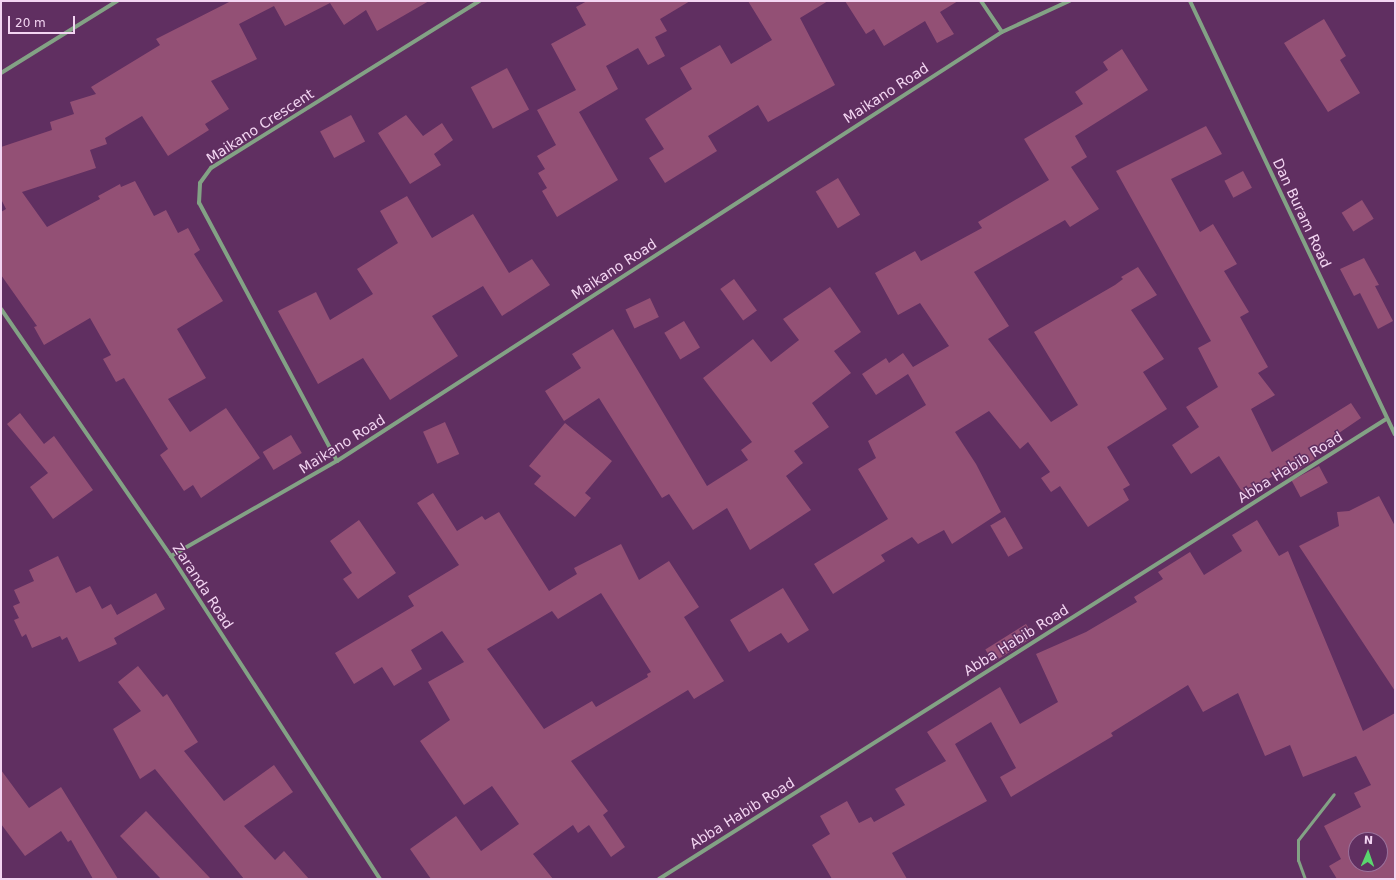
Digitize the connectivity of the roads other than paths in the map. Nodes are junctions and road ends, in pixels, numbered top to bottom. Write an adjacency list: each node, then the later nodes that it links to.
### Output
1 (117, 1): 7 (street)
2 (479, 1): 11 (street, Maikano Crescent)
3 (981, 1): 6 (street)
4 (1069, 1): 6 (street, Maikano Road)
5 (1190, 1): 9 (street, Dan Buram Road)
6 (1002, 32): 11 (street, Maikano Road)
7 (1, 73)
8 (1, 309): 12 (street, Zaranda Road)
9 (1386, 419): 10 (street, Dan Buram Road); 15 (street, Abba Habib Road)
10 (1395, 434)
11 (337, 461): 12 (street, Maikano Road)
12 (171, 556): 14 (street, Zaranda Road)
13 (1334, 794): 16 (lane)
14 (380, 879)
15 (659, 879)
16 (1305, 879)

